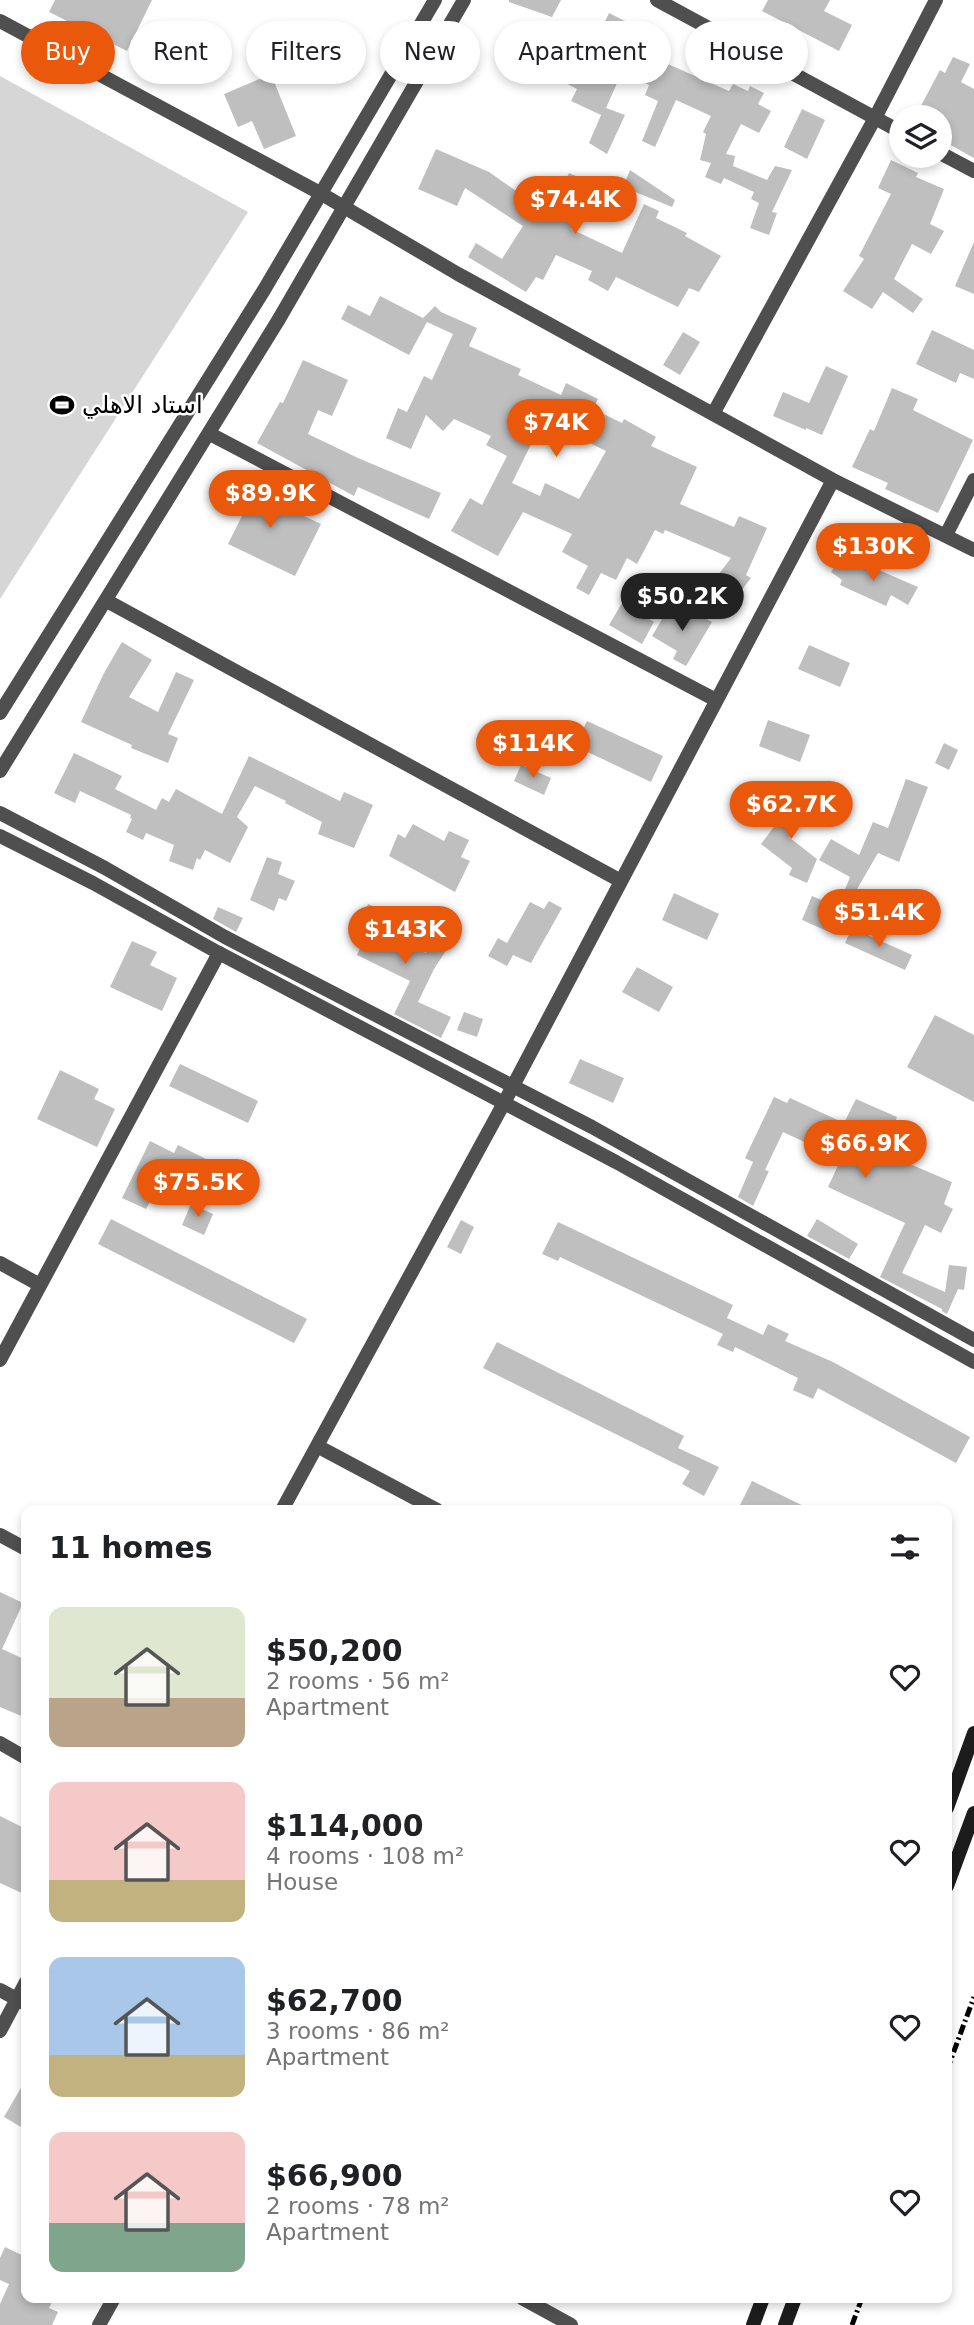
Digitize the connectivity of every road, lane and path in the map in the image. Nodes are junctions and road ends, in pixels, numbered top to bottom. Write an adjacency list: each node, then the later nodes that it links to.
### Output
1 (435, 0): 10 (street)
2 (464, 0): 11 (street)
3 (657, 0): 6 (street)
4 (936, 0): 6 (street)
5 (0, 22): 10 (street)
6 (875, 118): 7 (street); 12 (street)
7 (889, 126)
8 (952, 159): 9 (street)
9 (974, 171)
10 (320, 193): 11 (street); 20 (street)
11 (344, 207): 12 (street); 13 (street)
12 (713, 414): 14 (street)
13 (210, 434): 18 (street); 19 (street)
14 (833, 480): 16 (street); 19 (street)
15 (974, 480): 16 (street)
16 (946, 535): 17 (street)
17 (974, 550)
18 (107, 601): 21 (street); 24 (street)
19 (716, 700): 24 (street)
20 (0, 713)
21 (0, 771)
22 (0, 814): 26 (street)
23 (0, 836): 25 (street)
24 (621, 881): 26 (street)
25 (219, 953): 27 (street); 29 (street)
26 (513, 1085): 27 (street); 30 (street)
27 (504, 1103): 32 (street); 33 (street)
28 (0, 1264): 29 (street)
29 (40, 1285): 31 (street)
30 (974, 1340)
31 (0, 1360)
32 (974, 1362)
33 (317, 1446): 34 (street); 35 (street)
34 (285, 1505)
35 (428, 1505)
36 (0, 1535): 37 (street)
37 (21, 1546)
38 (974, 1733): 41 (main road)
39 (0, 1743): 40 (street)
40 (21, 1755)
41 (952, 1782)
42 (974, 1813): 43 (main road)
43 (952, 1872)
44 (0, 1990): 45 (street)
45 (21, 2001)
46 (21, 2003): 47 (street)
47 (0, 2031)
48 (111, 2303): 52 (street)
49 (531, 2303): 53 (street)
50 (761, 2303): 54 (main road)
51 (793, 2303): 55 (main road)
52 (99, 2325)
53 (571, 2325)
54 (753, 2325)
55 (785, 2325)

